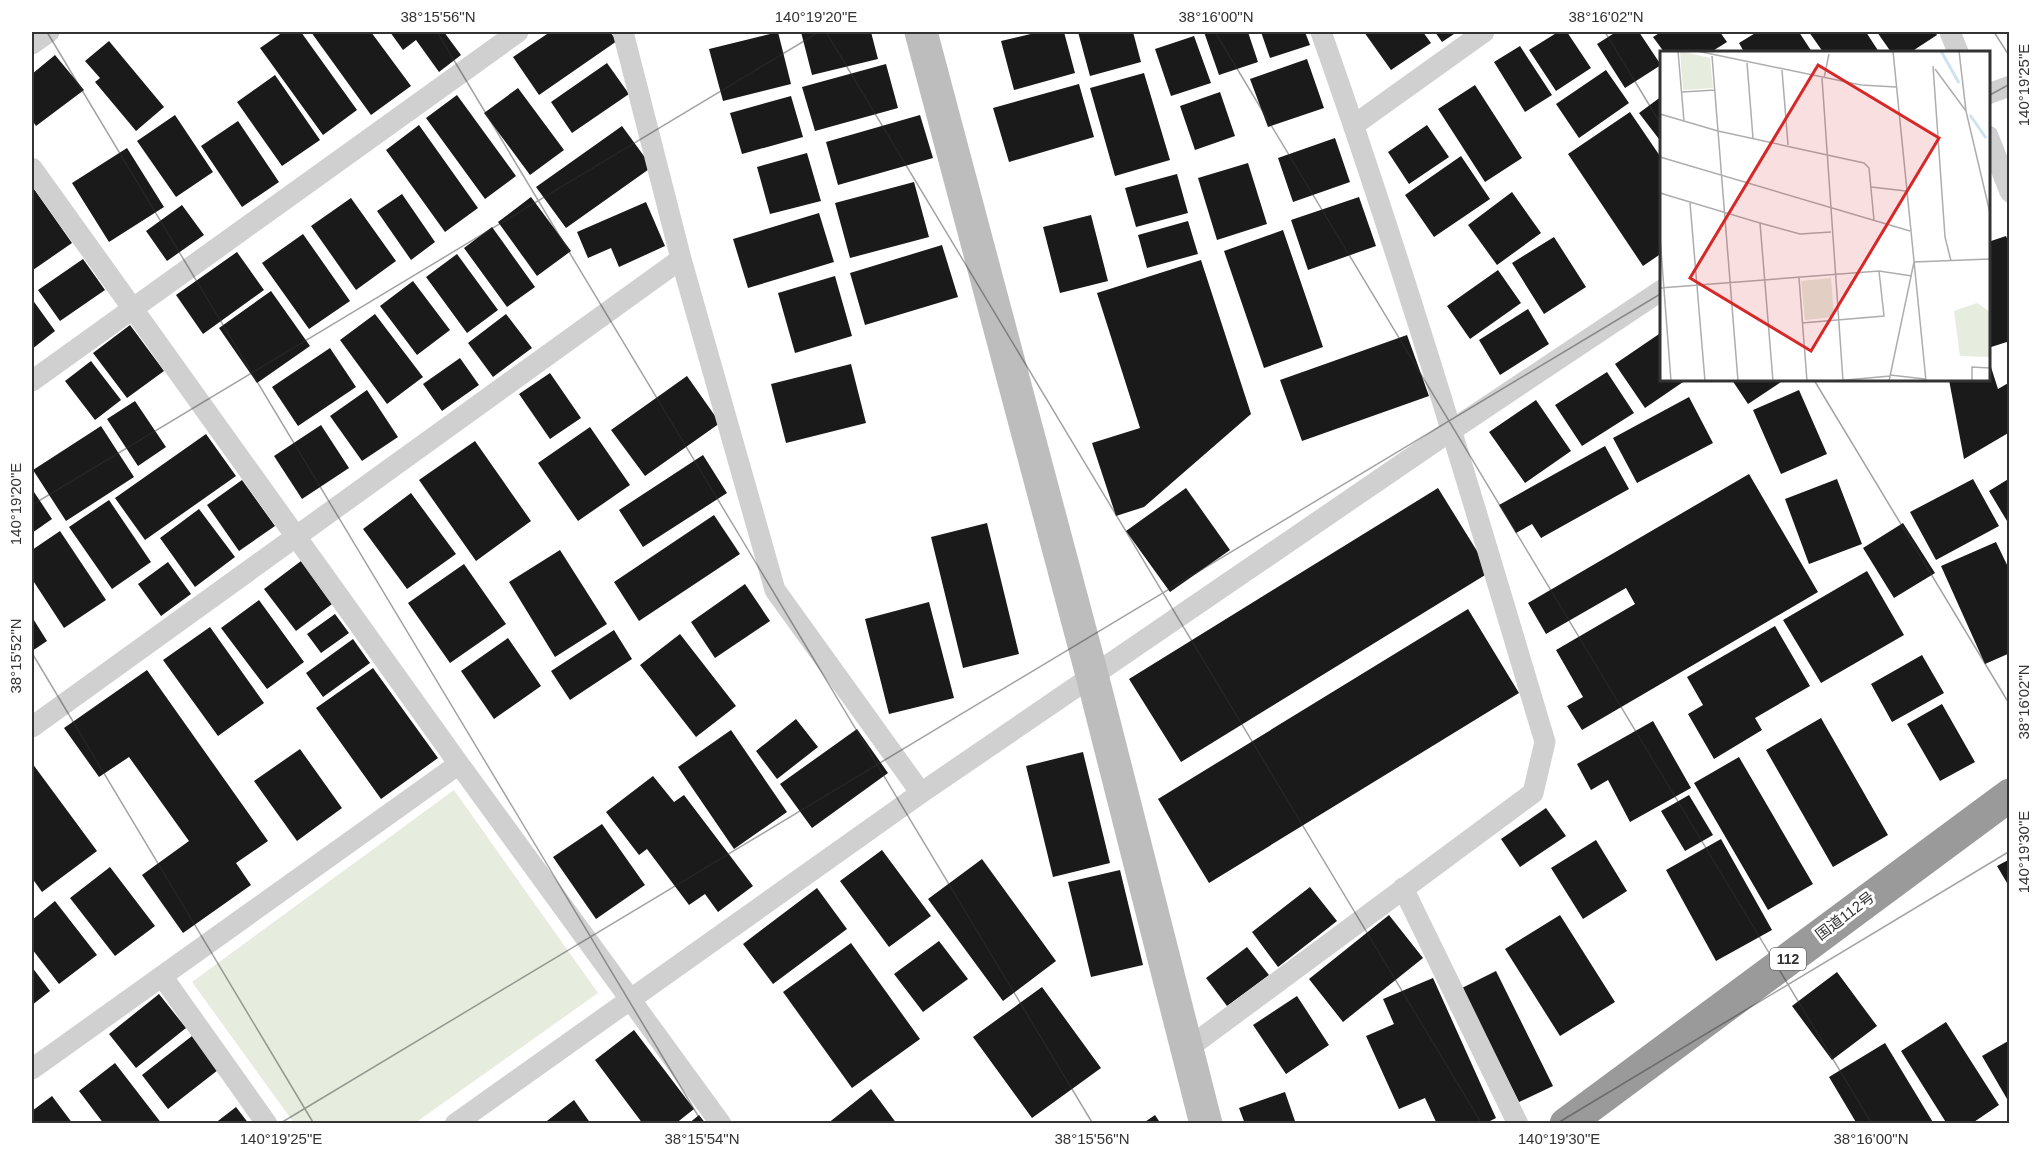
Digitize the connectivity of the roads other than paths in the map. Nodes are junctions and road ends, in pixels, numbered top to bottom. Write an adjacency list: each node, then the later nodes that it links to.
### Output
1 (50, 32): 8 (lane)
2 (518, 32): 18 (lane)
3 (623, 32): 16 (lane)
4 (921, 32): 22 (street)
5 (1321, 32): 12 (lane)
6 (1484, 32): 12 (lane)
7 (1950, 32): 9 (lane)
8 (32, 44)
9 (1958, 51)
10 (2010, 86): 11 (lane)
11 (1990, 94)
12 (1354, 125): 20 (lane)
13 (1990, 139): 15 (lane)
14 (32, 168): 18 (lane)
15 (2010, 192)
16 (681, 259): 21 (lane); 25 (lane)
17 (1660, 291): 20 (lane)
18 (132, 309): 19 (lane); 21 (lane)
19 (32, 381)
20 (1452, 430): 22 (lane); 27 (lane)
21 (295, 536): 23 (lane); 24 (lane)
22 (1092, 675): 25 (lane); 30 (street)
23 (32, 727)
24 (459, 764): 28 (lane); 29 (lane)
25 (921, 793): 29 (lane)
26 (2010, 795): 37 (highway, 国道112号 / 112)
27 (1403, 888): 30 (lane); 36 (lane)
28 (162, 976): 31 (lane); 32 (lane)
29 (631, 1000): 33 (lane); 34 (lane)
30 (1187, 1049): 35 (street)
31 (32, 1069)
32 (267, 1124)
33 (455, 1124)
34 (721, 1124)
35 (1206, 1124)
36 (1518, 1124)
37 (1566, 1124)

